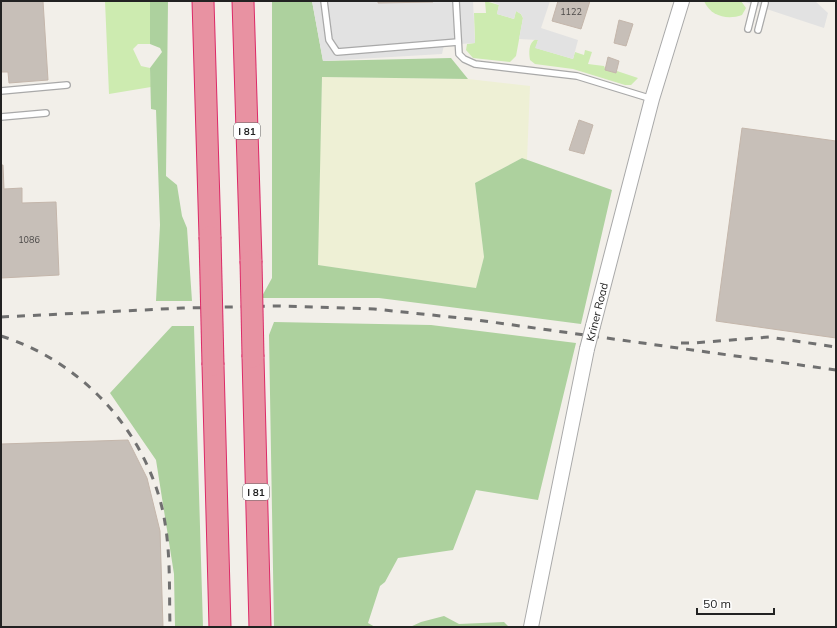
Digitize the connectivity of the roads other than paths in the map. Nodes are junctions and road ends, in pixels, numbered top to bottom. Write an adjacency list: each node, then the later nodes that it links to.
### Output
1 (203, 1): 16 (highway, bridge)
2 (243, 1): 17 (highway, I 81, bridge)
3 (324, 1): 10 (lane)
4 (456, 1): 10 (lane)
5 (682, 1): 13 (street, Kriner Road)
6 (755, 1): 8 (lane)
7 (765, 3): 9 (lane)
8 (748, 29)
9 (758, 30)
10 (458, 42): 13 (lane)
11 (67, 85): 12 (lane)
12 (1, 91)
13 (652, 99): 18 (street, Kriner Road, bridge)
14 (46, 113): 15 (lane)
15 (1, 117)
16 (220, 627)
17 (260, 627)
18 (531, 627)

